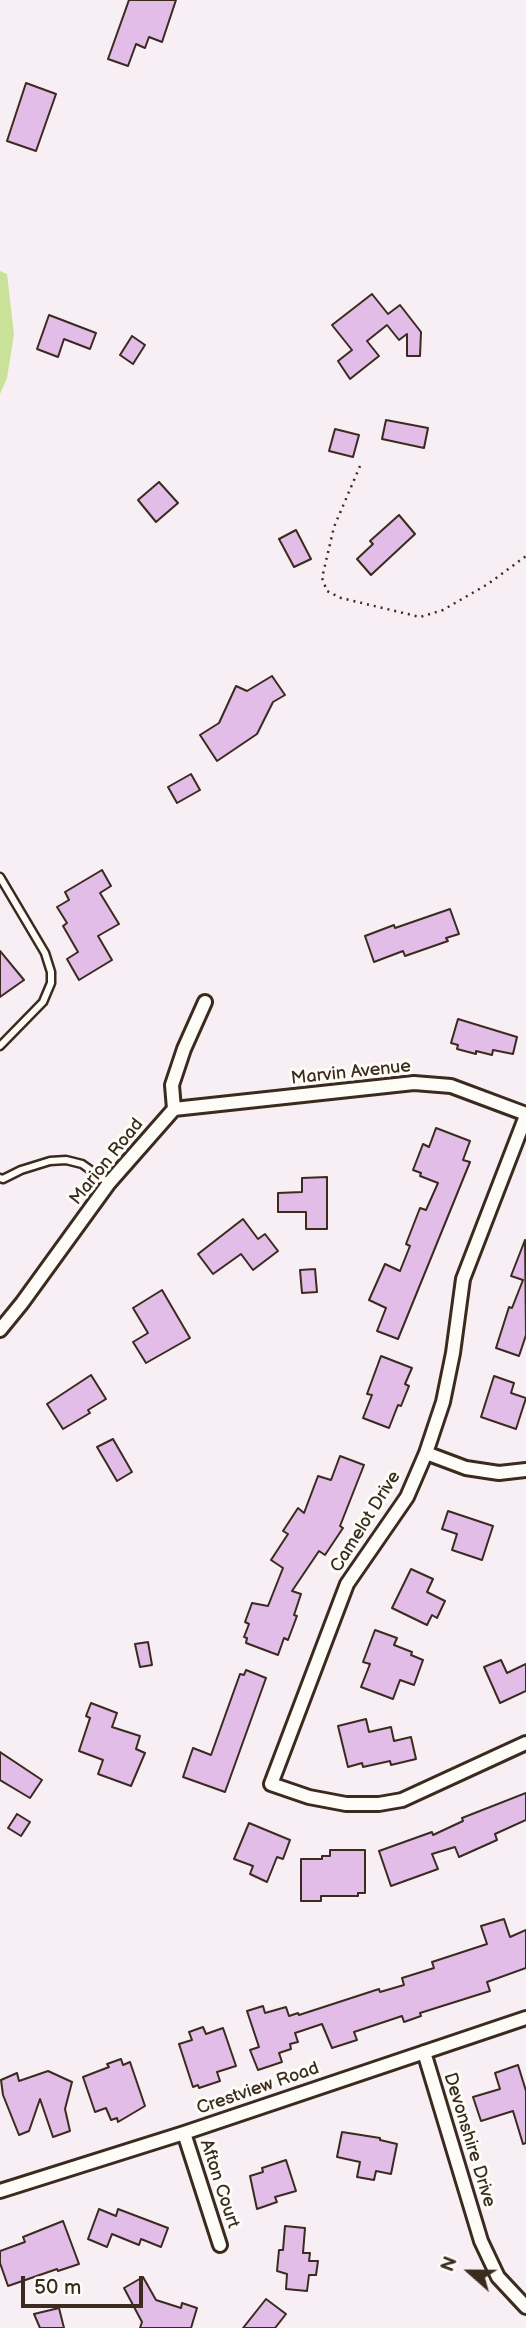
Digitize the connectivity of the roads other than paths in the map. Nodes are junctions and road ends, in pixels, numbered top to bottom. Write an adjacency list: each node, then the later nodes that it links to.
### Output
1 (0, 877): 3 (lane)
2 (205, 1002): 4 (street)
3 (0, 1046)
4 (174, 1109): 5 (street, Marvin Avenue); 7 (street, Marion Road)
5 (526, 1115): 9 (street, Camelot Drive)
6 (0, 1178): 7 (lane)
7 (109, 1183): 8 (street, Marion Road)
8 (0, 1330)
9 (426, 1453): 10 (street); 11 (street, Camelot Drive)
10 (526, 1470)
11 (526, 1744)
12 (526, 2018): 13 (street, Crestview Road)
13 (424, 2052): 14 (street, Crestview Road); 17 (street, Devonshire Drive)
14 (184, 2133): 15 (street, Crestview Road); 16 (street, Afton Court)
15 (0, 2191)
16 (220, 2245)
17 (526, 2307)

